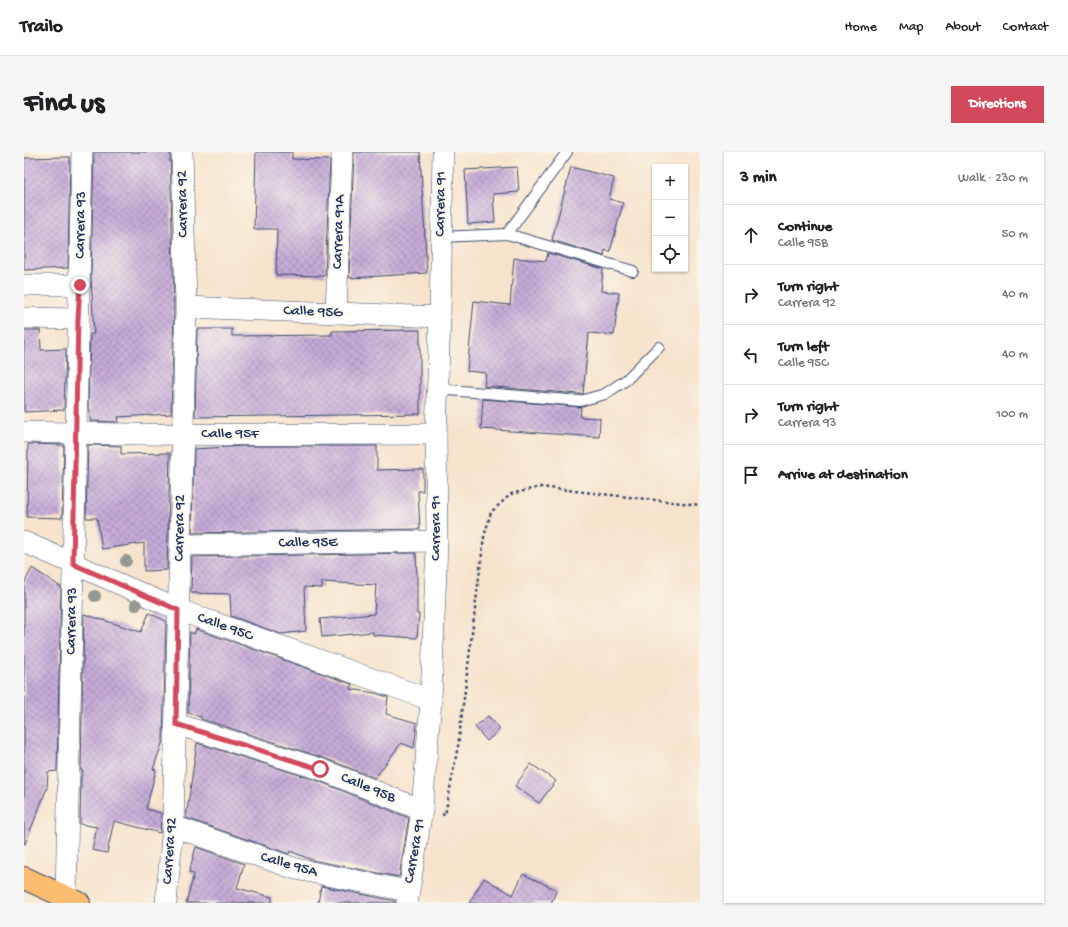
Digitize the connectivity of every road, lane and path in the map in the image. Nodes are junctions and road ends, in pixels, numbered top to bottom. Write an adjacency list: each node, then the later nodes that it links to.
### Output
1 (82, 152): 10 (street, Carrera 93)
2 (182, 152): 11 (street, Carrera 92)
3 (342, 152): 12 (street, Carrera 91A)
4 (443, 152): 7 (street, Carrera 91)
5 (567, 152): 6 (lane)
6 (507, 234): 7 (lane); 8 (lane)
7 (441, 237): 13 (street, Carrera 91)
8 (633, 271)
9 (24, 285): 10 (street)
10 (80, 285): 15 (street, Carrera 93)
11 (186, 307): 12 (street, Calle 95G); 20 (street, Carrera 92)
12 (336, 313): 13 (street, Calle 95G)
13 (440, 317): 17 (street, Carrera 91)
14 (24, 318): 15 (street)
15 (78, 319): 19 (street, Carrera 93)
16 (659, 347): 17 (lane)
17 (437, 390): 21 (street, Carrera 91)
18 (24, 432): 19 (street, Calle 95F)
19 (76, 434): 20 (street, Calle 95F); 26 (street, Carrera 93)
20 (182, 434): 21 (street, Calle 95F); 24 (street, Carrera 92)
21 (436, 434): 23 (street, Carrera 91)
22 (700, 505): 30 (path)
23 (437, 542): 24 (street, Calle 95E); 28 (street, Carrera 91)
24 (180, 544): 27 (street, Carrera 92)
25 (25, 546): 26 (street, Calle 95C)
26 (73, 564): 27 (street, Calle 95C); 34 (street, Carrera 93)
27 (178, 610): 28 (street, Calle 95C); 29 (street, Carrera 92)
28 (431, 700): 30 (street, Carrera 91)
29 (176, 724): 30 (street, Calle 95B); 31 (street, Carrera 92)
30 (422, 810): 33 (street, Carrera 91)
31 (173, 826): 33 (street, Calle 95A); 35 (street, Carrera 92)
32 (24, 878): 34 (highway)
33 (407, 897)
34 (73, 900)
35 (166, 903)

